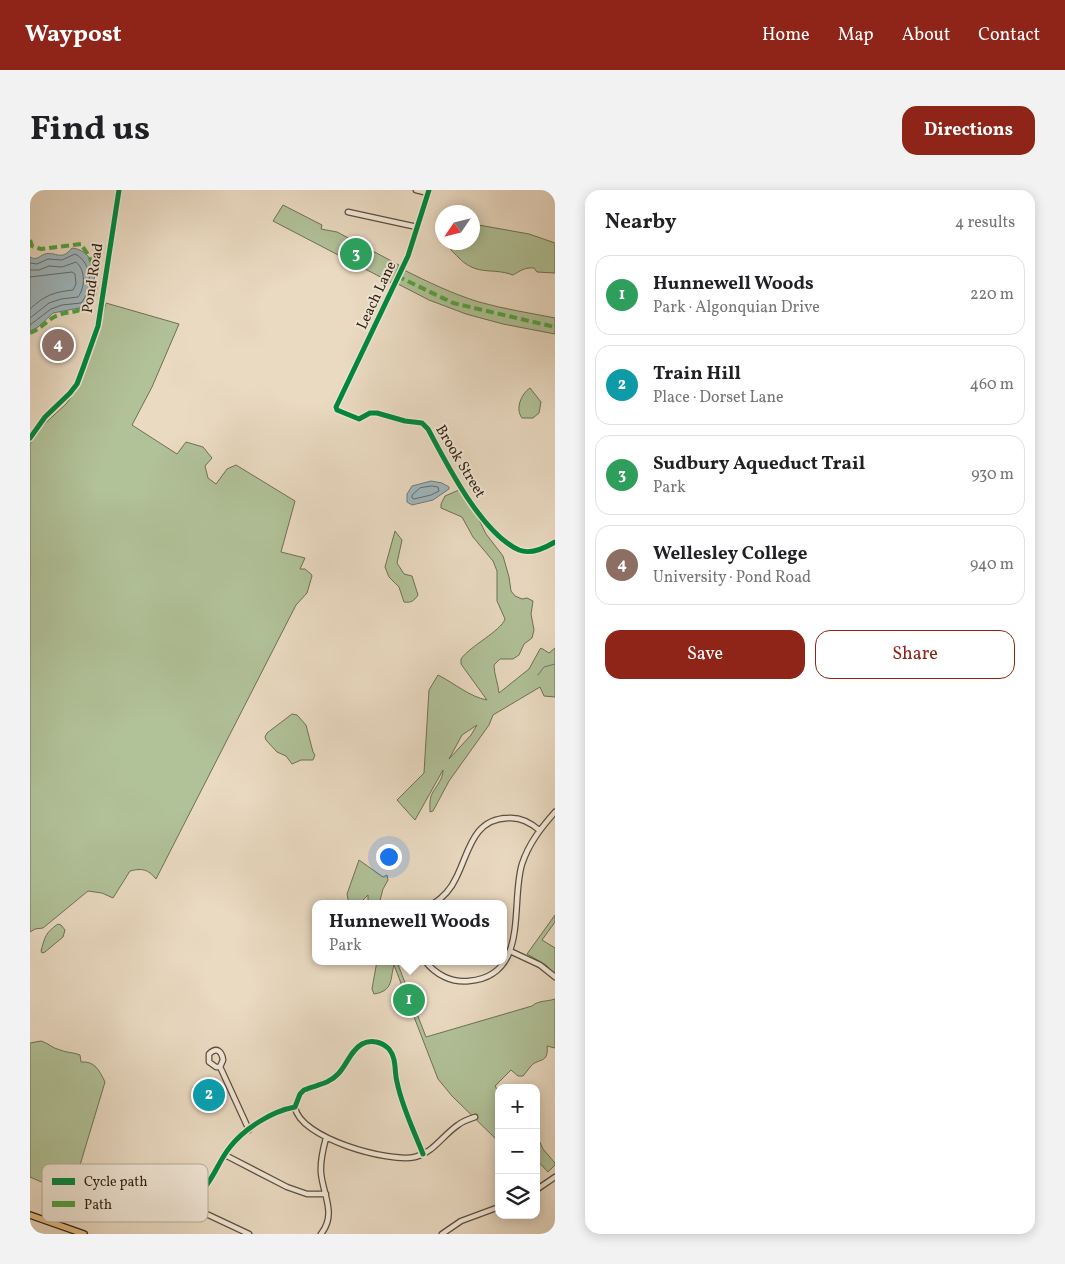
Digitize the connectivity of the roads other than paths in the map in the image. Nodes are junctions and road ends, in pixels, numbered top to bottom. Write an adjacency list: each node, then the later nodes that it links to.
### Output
1 (119, 190): 7 (street, Pond Road)
2 (416, 190): 3 (street)
3 (428, 192): 5 (street, Leach Lane)
4 (348, 212): 5 (street)
5 (417, 227): 6 (street, Leach Lane)
6 (336, 407): 8 (street, Brook Street)
7 (30, 438)
8 (555, 542)
9 (555, 812): 10 (street)
10 (539, 830): 11 (street); 12 (street)
11 (439, 900)
12 (510, 951): 13 (street); 16 (street)
13 (507, 956)
14 (429, 965): 15 (street)
15 (501, 965)
16 (555, 977)
17 (220, 1067): 17 (street); 20 (street)
18 (295, 1107): 20 (street); 21 (street); 22 (street)
19 (475, 1116): 22 (street)
20 (249, 1130): 23 (street)
21 (326, 1138): 22 (street); 27 (street)
22 (423, 1154)
23 (225, 1155): 25 (street); 27 (street)
24 (555, 1177): 26 (street)
25 (208, 1181)
26 (540, 1187)
27 (326, 1194): 35 (street)
28 (495, 1208): 36 (street)
29 (30, 1215): 31 (main road)
30 (208, 1215): 34 (street)
31 (42, 1219)
32 (50, 1222): 33 (main road)
33 (84, 1234)
34 (249, 1234)
35 (321, 1234)
36 (442, 1234)

